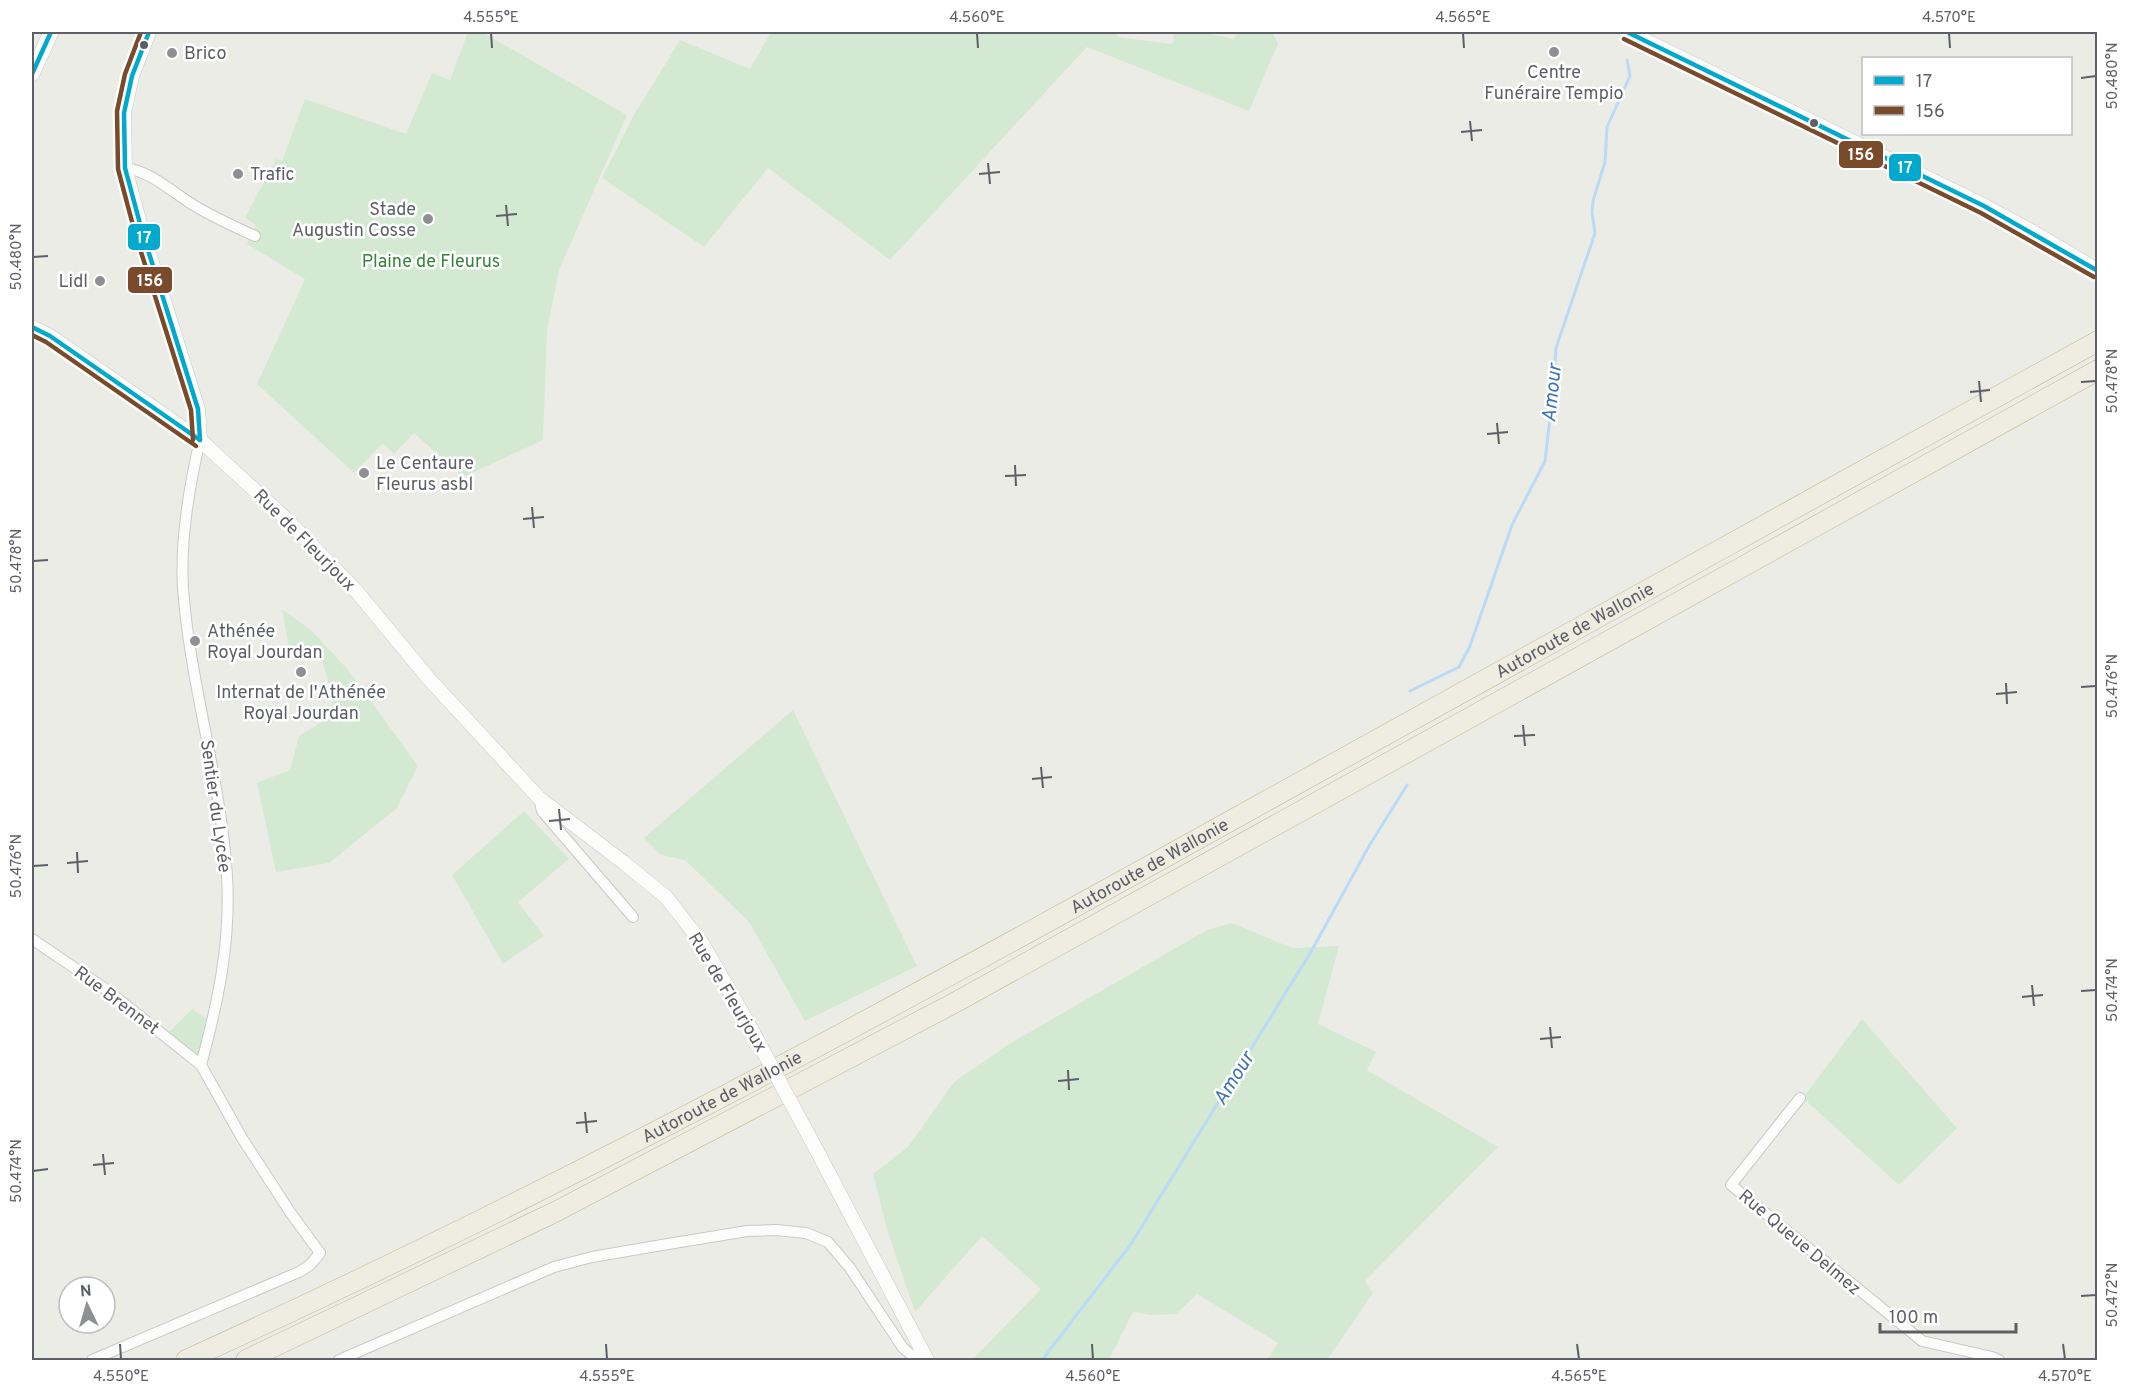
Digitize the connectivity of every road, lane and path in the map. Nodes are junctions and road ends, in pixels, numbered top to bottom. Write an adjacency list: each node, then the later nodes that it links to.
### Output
1 (51, 32): 4 (main road)
2 (149, 32): 5 (street)
3 (1627, 32): 7 (main road)
4 (32, 74)
5 (125, 168): 6 (street); 11 (street)
6 (255, 236)
7 (2097, 272)
8 (32, 327): 11 (street, Rue de Fleurjoux)
9 (2097, 340): 19 (highway, Autoroute de Wallonie)
10 (2097, 370): 20 (highway, Autoroute de Wallonie)
11 (200, 440): 12 (street, Rue de Fleurjoux); 15 (street, Sentier du Lycée)
12 (539, 798): 13 (street, Rue de Fleurjoux); 17 (street, Rue de Fleurjoux, bridge)
13 (633, 917)
14 (32, 939): 15 (street, Rue Brennet)
15 (201, 1065): 18 (street)
16 (1800, 1098): 22 (street, Rue Queue Delmez)
17 (926, 1358): 21 (street)
18 (92, 1360)
19 (186, 1360)
20 (246, 1360)
21 (339, 1360)
22 (1999, 1360)

